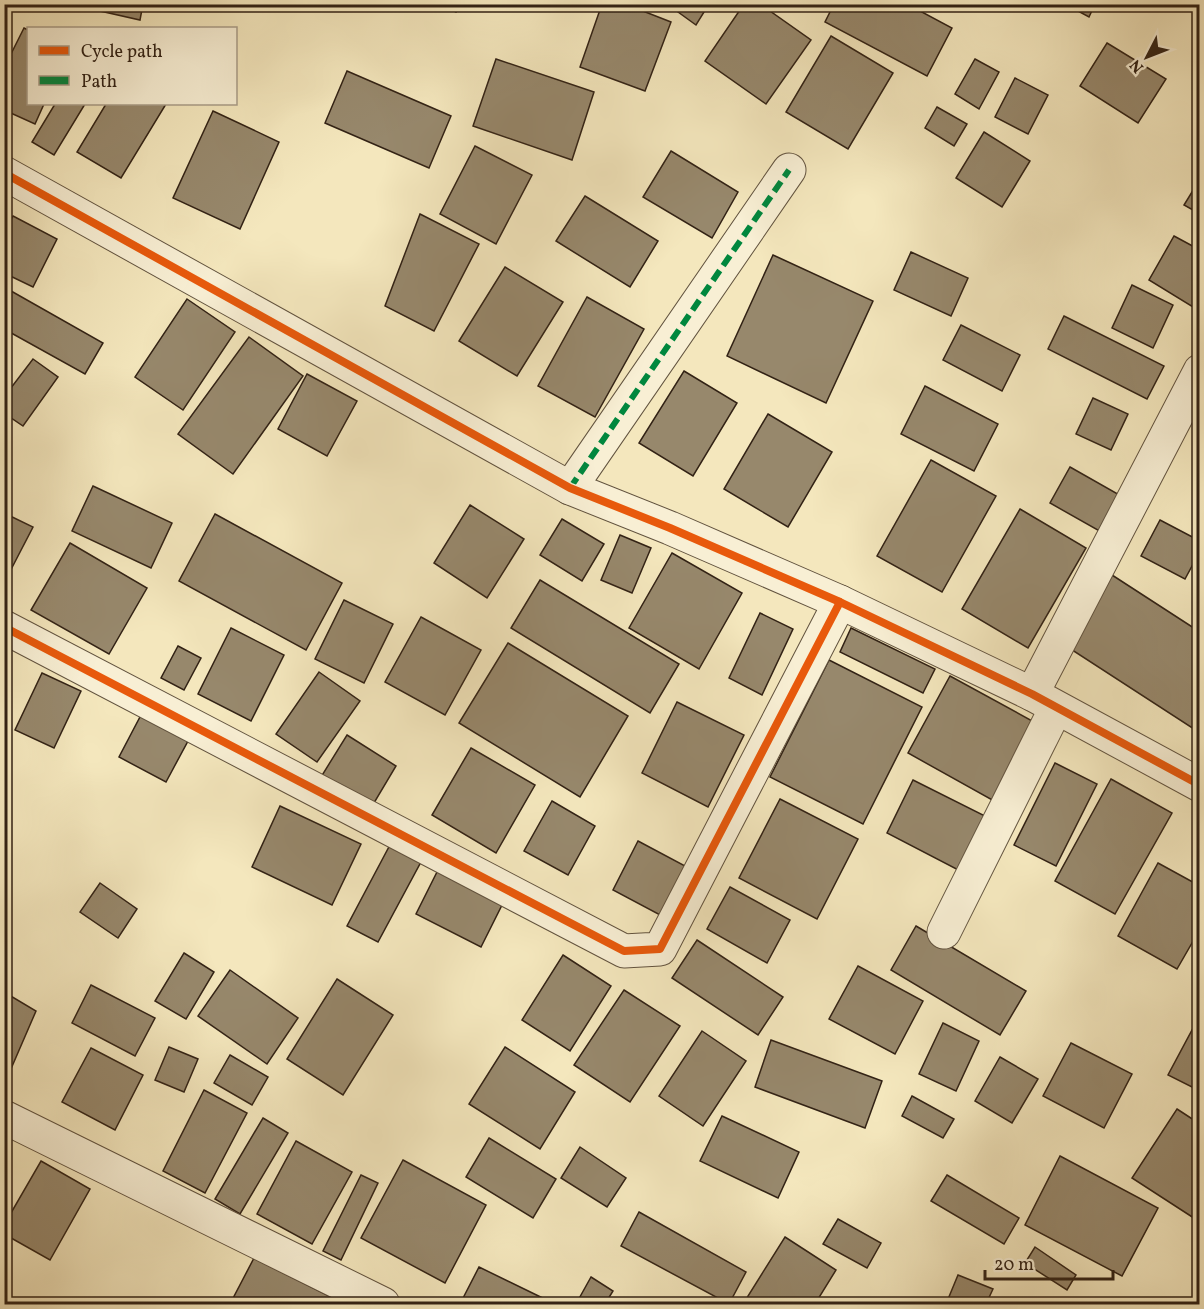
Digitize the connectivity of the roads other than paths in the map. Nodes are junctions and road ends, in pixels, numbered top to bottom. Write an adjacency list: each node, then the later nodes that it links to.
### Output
1 (789, 170): 4 (street)
2 (4, 173): 4 (street)
3 (1200, 371): 7 (street)
4 (570, 488): 5 (street)
5 (840, 602): 6 (street); 7 (street)
6 (4, 627)
7 (1044, 701): 8 (street); 9 (street)
8 (1200, 786)
9 (944, 932)
10 (4, 1117): 11 (street)
11 (383, 1305)

